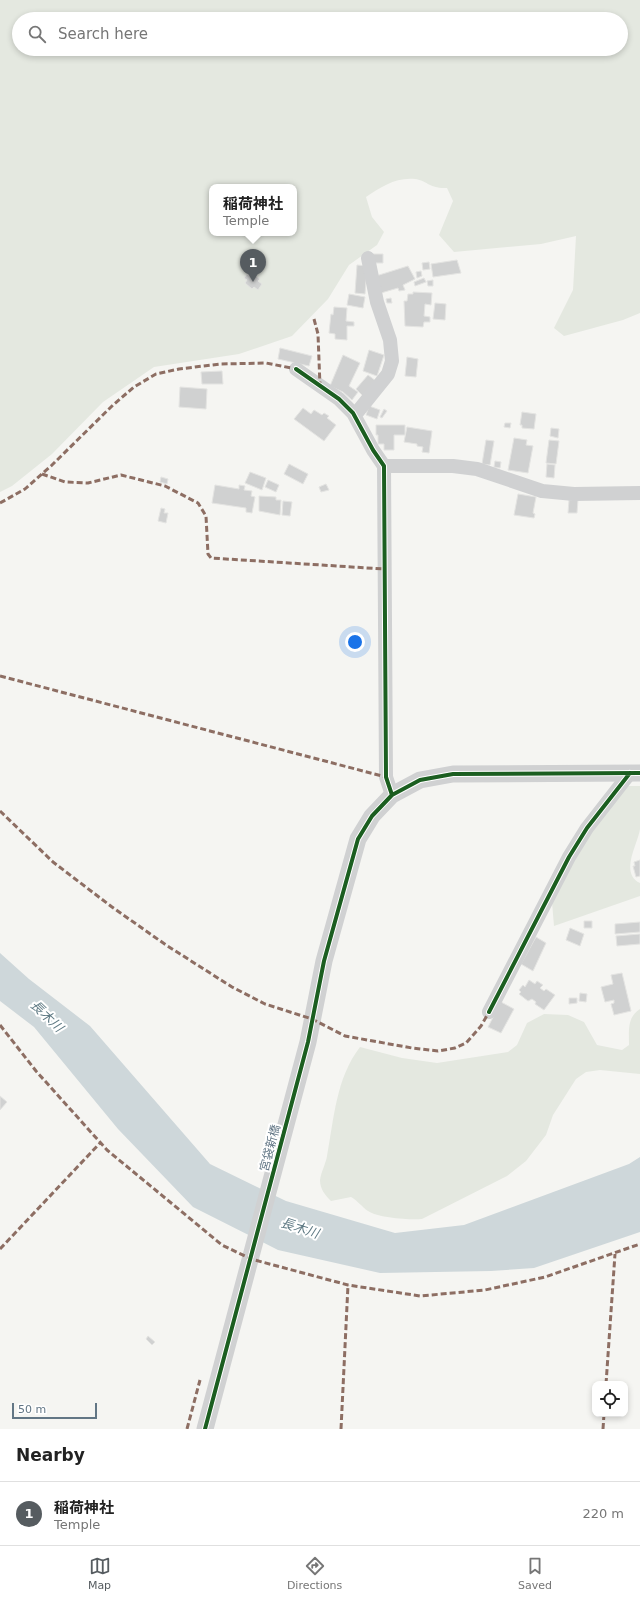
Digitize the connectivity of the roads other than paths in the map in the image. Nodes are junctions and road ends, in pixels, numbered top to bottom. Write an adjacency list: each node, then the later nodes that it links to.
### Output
1 (368, 258): 3 (street)
2 (296, 369): 3 (street)
3 (355, 415): 4 (street)
4 (384, 466): 5 (street); 7 (street)
5 (640, 493)
6 (635, 773): 7 (street, 宮袋新橋); 8 (street)
7 (392, 795): 9 (street, 宮袋新橋)
8 (489, 1012)
9 (205, 1429)

